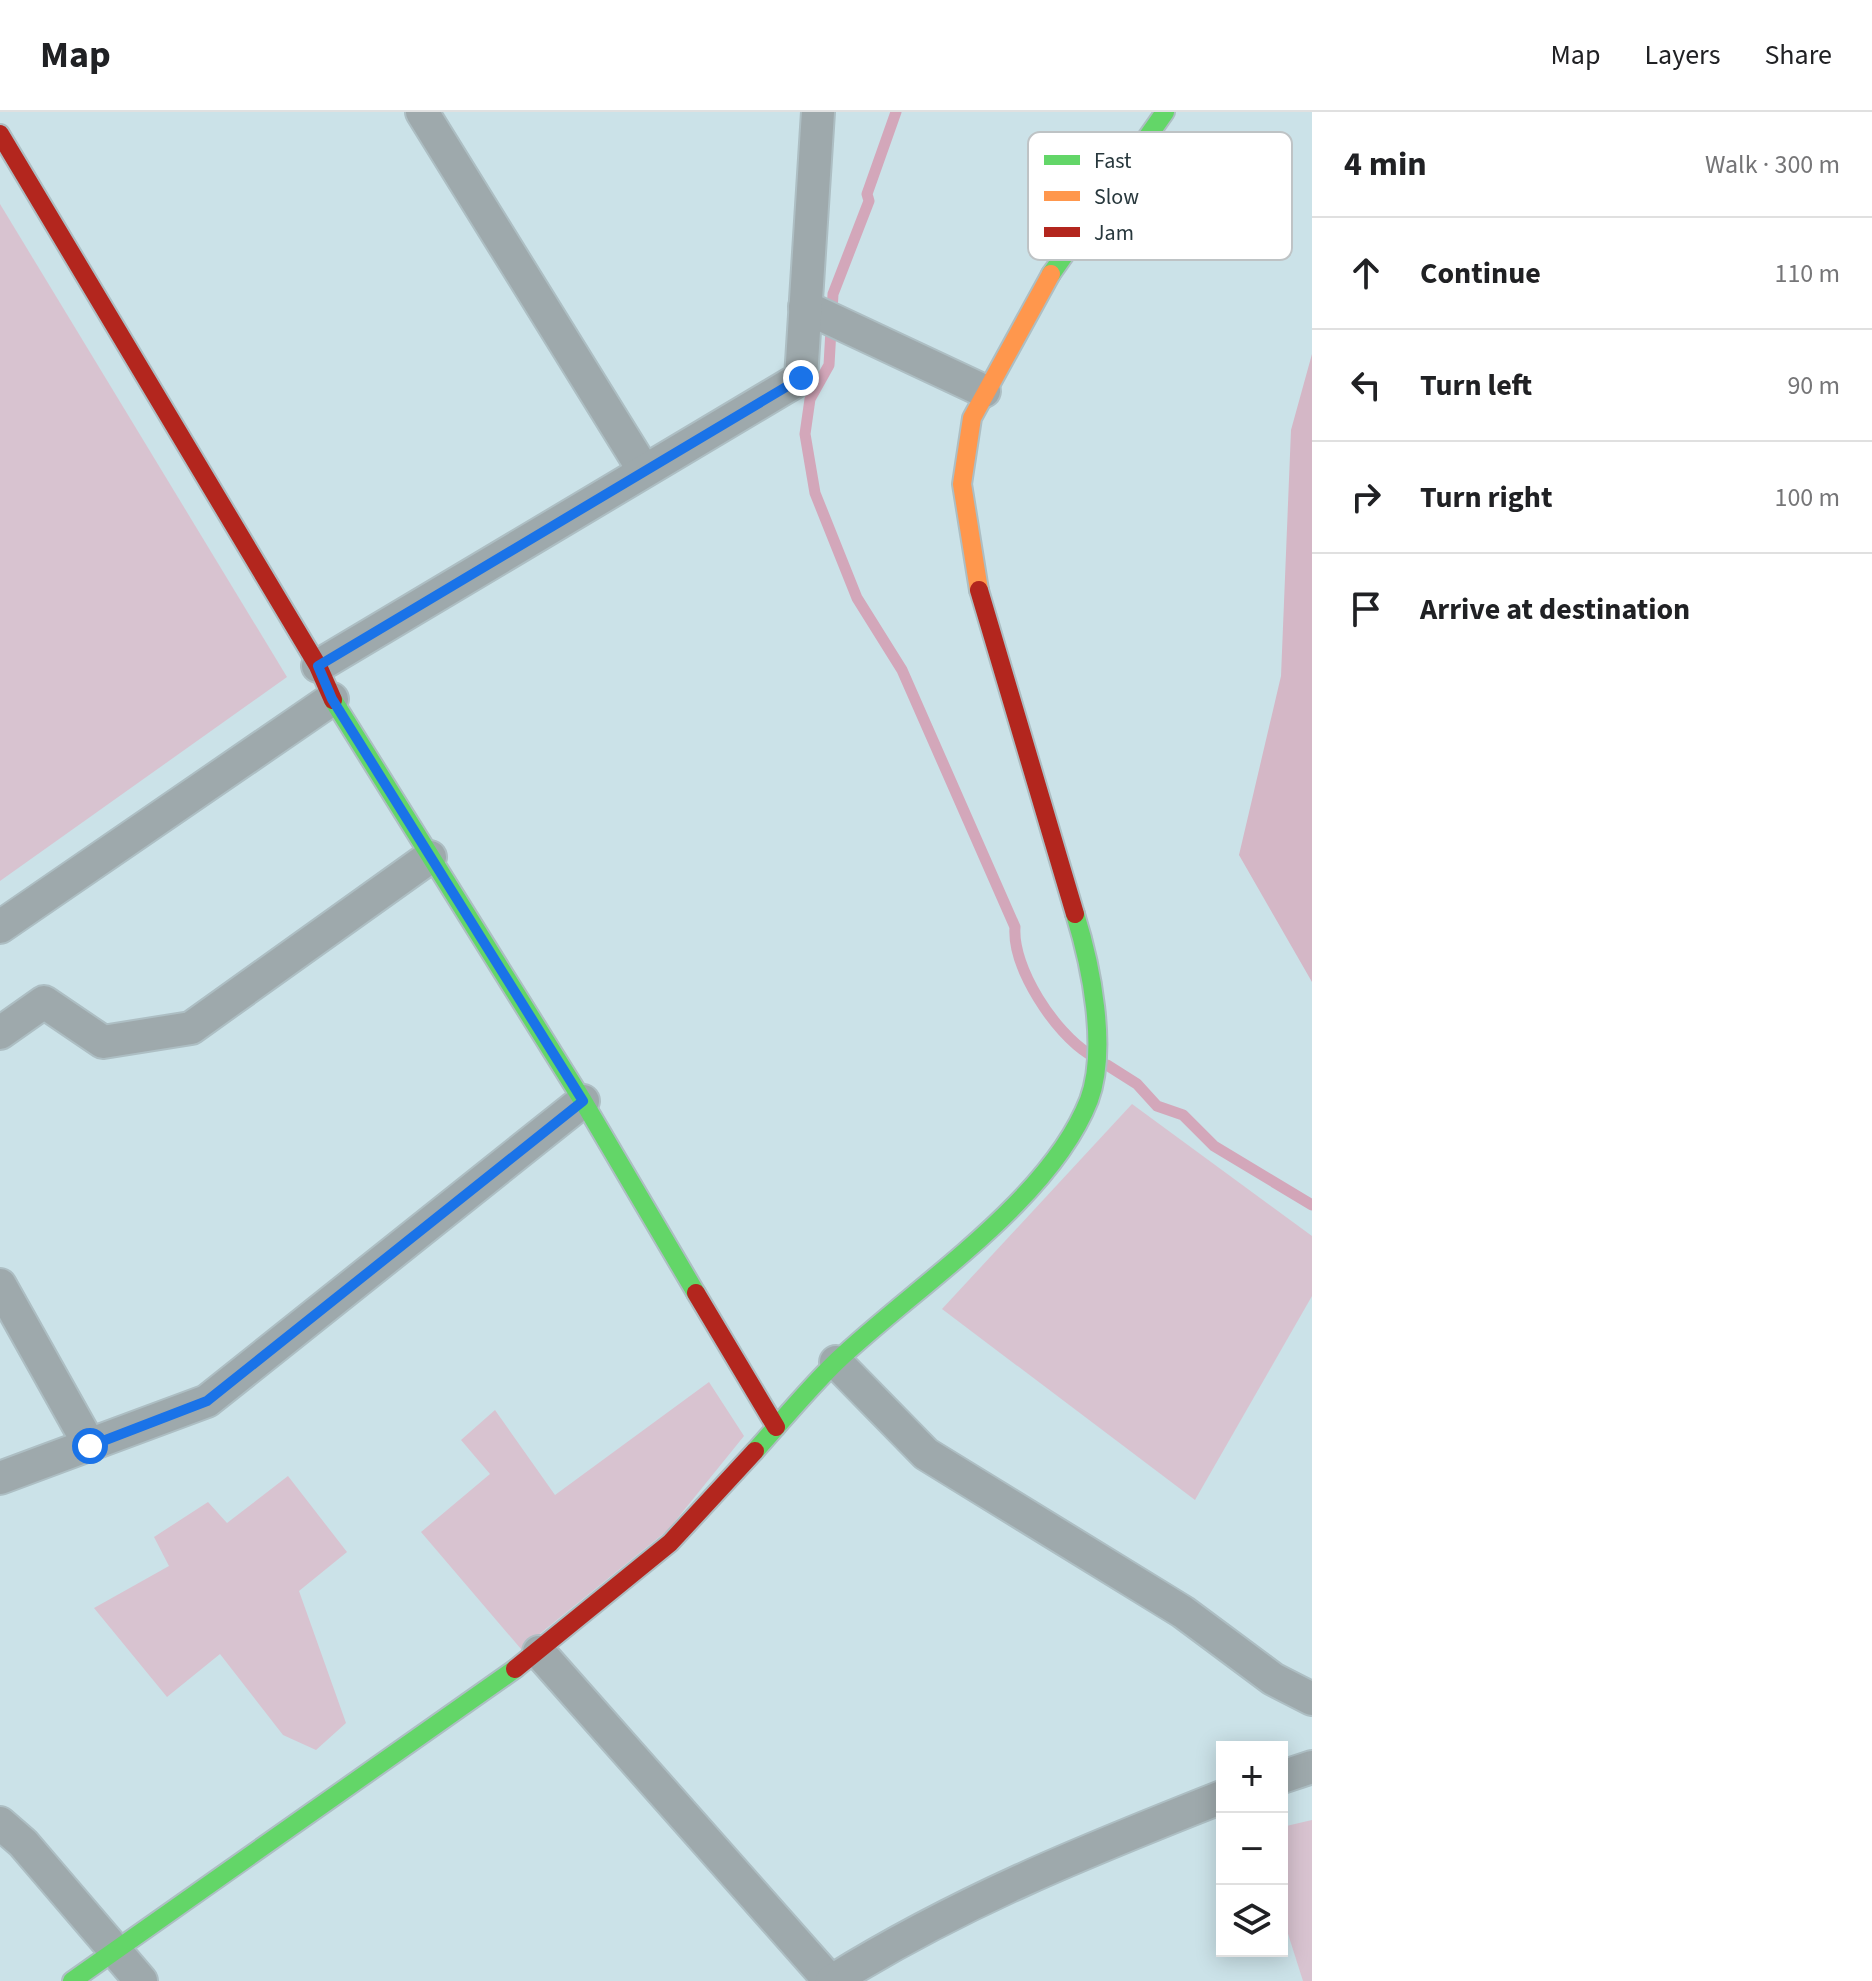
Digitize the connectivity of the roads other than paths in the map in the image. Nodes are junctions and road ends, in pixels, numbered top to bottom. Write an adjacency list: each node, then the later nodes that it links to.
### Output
1 (422, 112): 9 (street)
2 (818, 112): 7 (street)
3 (1165, 112): 4 (street)
4 (1151, 132)
5 (0, 134): 10 (street)
6 (1061, 260): 8 (street)
7 (805, 307): 8 (street); 9 (street)
8 (984, 391): 17 (street)
9 (643, 469): 10 (street)
10 (318, 666): 11 (street)
11 (332, 699): 12 (street); 13 (street)
12 (430, 857): 14 (street); 15 (street)
13 (0, 927)
14 (0, 1033)
15 (583, 1101): 18 (street); 19 (street)
16 (0, 1285): 19 (street)
17 (836, 1362): 18 (street); 22 (street)
18 (776, 1427): 21 (street)
19 (90, 1446): 20 (street)
20 (0, 1478)
21 (539, 1652): 27 (street); 30 (street)
22 (1312, 1699)
23 (1312, 1767): 24 (street)
24 (1288, 1775)
25 (1216, 1799): 30 (street)
26 (0, 1823): 27 (street)
27 (113, 1952): 28 (street); 29 (street)
28 (72, 1981)
29 (141, 1981)
30 (831, 1981)

